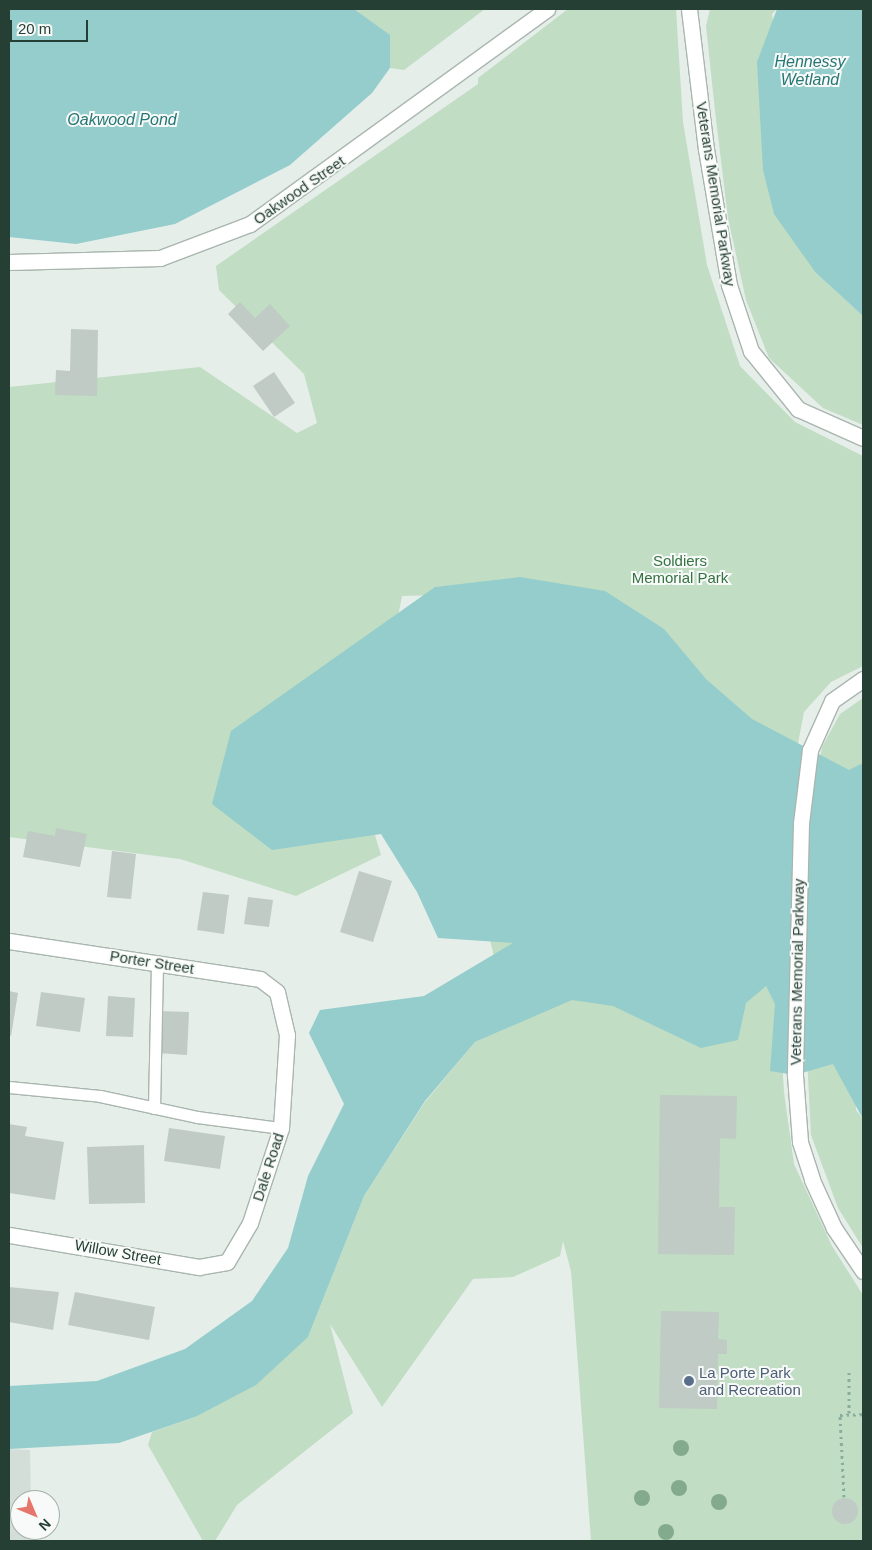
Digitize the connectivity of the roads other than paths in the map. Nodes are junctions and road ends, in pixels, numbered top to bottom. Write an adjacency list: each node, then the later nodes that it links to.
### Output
1 (548, 9): 3 (street, Oakwood Street)
2 (689, 9): 4 (street, Veterans Memorial Parkway)
3 (9, 262)
4 (863, 438)
5 (863, 679): 14 (street, Veterans Memorial Parkway)
6 (9, 941): 7 (street, Porter Street)
7 (157, 962): 8 (street, Porter Street); 10 (lane)
8 (282, 1006): 11 (street, Dale Road)
9 (9, 1087): 10 (lane)
10 (154, 1108): 11 (lane)
11 (281, 1128): 13 (street, Dale Road)
12 (9, 1235): 13 (street, Willow Street)
13 (227, 1262)
14 (863, 1271)

